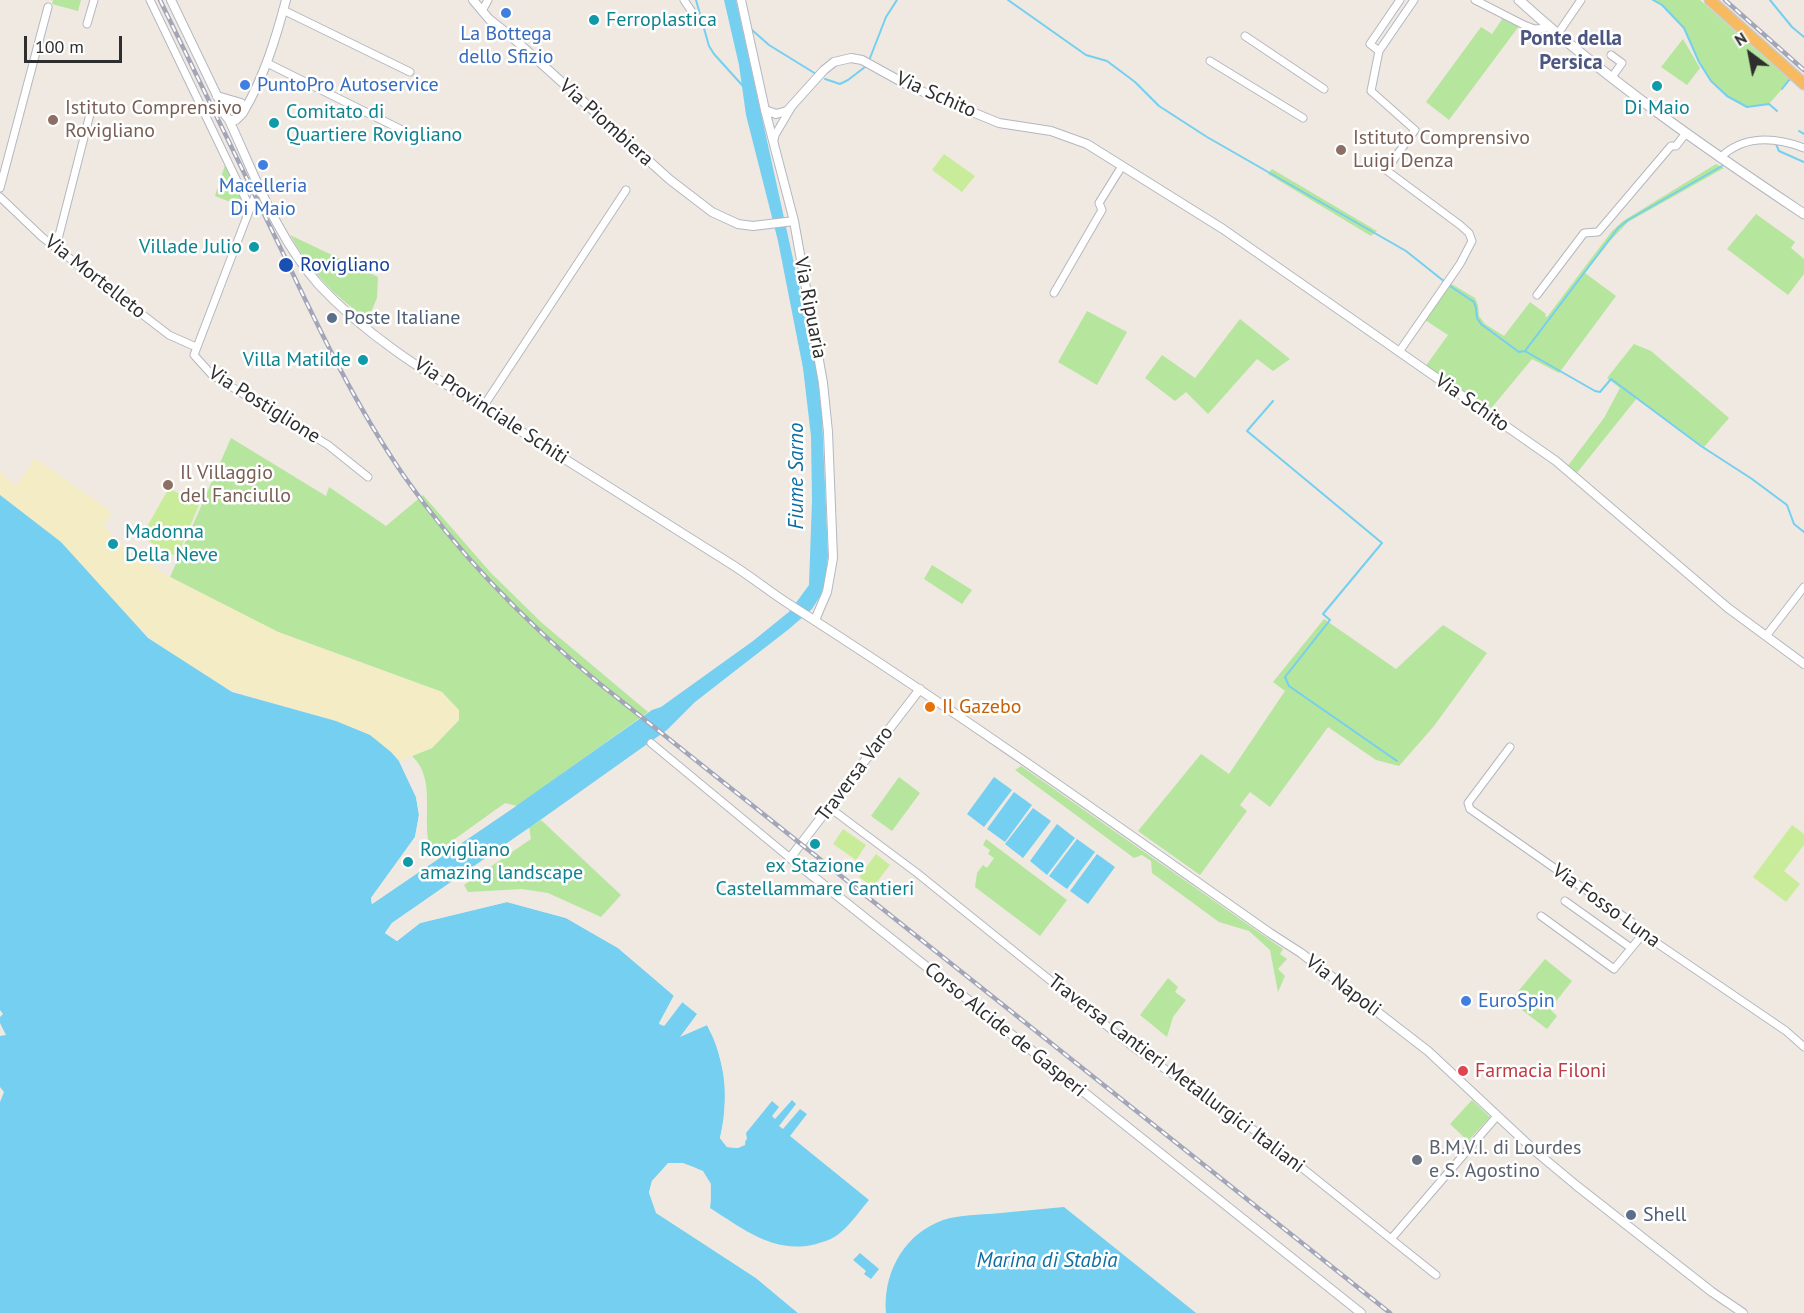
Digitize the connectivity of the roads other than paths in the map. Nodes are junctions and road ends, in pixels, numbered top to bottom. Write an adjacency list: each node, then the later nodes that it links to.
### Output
1 (94, 0): 19 (street)
2 (150, 0): 50 (street)
3 (171, 0): 30 (street)
4 (286, 0): 16 (street, Via Provinciale Schiti)
5 (473, 0): 17 (street, Via Piombiera)
6 (488, 0): 17 (street)
7 (684, 0): 18 (street)
8 (741, 0): 35 (street, Via Ripuaria)
9 (1400, 0): 22 (street)
10 (1414, 0): 22 (street)
11 (1475, 0): 20 (street)
12 (1519, 0): 20 (main road)
13 (1581, 0): 20 (street)
14 (1710, 0): 28 (highway)
15 (48, 7): 47 (street)
16 (283, 10): 25 (street, Via Provinciale Schiti); 26 (street)
17 (482, 11): 52 (street, Via Piombiera)
18 (694, 15)
19 (87, 24)
20 (1553, 31): 27 (main road)
21 (1245, 36): 29 (street)
22 (1379, 51): 57 (street)
23 (1611, 55): 27 (street)
24 (1210, 61): 38 (street)
25 (267, 63): 31 (street, Via Provinciale Schiti); 40 (street)
26 (410, 72)
27 (1612, 77): 41 (main road)
28 (1804, 84)
29 (1324, 89)
30 (218, 96): 32 (street); 34 (street)
31 (252, 96): 32 (street); 36 (street, Via Provinciale Schiti)
32 (234, 101): 34 (street); 36 (street)
33 (792, 106): 35 (street); 42 (street); 45 (street, Via Schito)
34 (223, 108): 39 (street)
35 (765, 110): 42 (street, Via Ripuaria)
36 (244, 111): 39 (street, Via Provinciale Schiti)
37 (90, 114): 53 (street)
38 (1303, 118)
39 (234, 119): 46 (street, Via Provinciale Schiti)
40 (404, 131)
41 (1686, 133): 44 (main road); 55 (street)
42 (774, 144): 52 (street, Via Ripuaria)
43 (1804, 148): 44 (street)
44 (1720, 158): 51 (main road)
45 (1122, 166): 54 (street); 57 (street, Via Schito)
46 (259, 185): 50 (street, Via Postiglione); 58 (street, Via Provinciale Schiti)
47 (0, 188)
48 (626, 190): 58 (street)
49 (0, 197): 53 (street, Via Mortelleto)
50 (250, 208): 56 (street, Via Postiglione)
51 (1804, 214)
52 (794, 221): 61 (street, Via Ripuaria)
53 (56, 247): 56 (street, Via Mortelleto)
54 (1054, 293)
55 (1537, 295)
56 (196, 347): 59 (street, Via Postiglione)
57 (1399, 352): 62 (street, Via Schito)
58 (483, 407): 61 (street, Via Provinciale Schiti)
59 (368, 477)
60 (1804, 587): 62 (street)
61 (815, 620): 64 (street, Via Napoli)
62 (1766, 636): 63 (street, Via Schito)
63 (1804, 664)
64 (920, 689): 67 (street, Traversa Varo); 74 (street, Via Napoli)
65 (651, 743): 68 (street, Corso Alcide de Gasperi)
66 (1510, 747): 71 (street, Via Fosso Luna)
67 (830, 808): 68 (street, Traversa Varo); 75 (street, Traversa Cantieri Metallurgici Italiani)
68 (789, 858): 77 (street, Corso Alcide de Gasperi)
69 (1565, 901): 72 (street)
70 (1541, 916): 72 (street)
71 (1643, 934): 72 (street); 73 (street, Via Fosso Luna)
72 (1630, 948)
73 (1804, 1047)
74 (1497, 1116): 75 (street); 78 (street, Via Napoli)
75 (1391, 1239): 76 (street, Traversa Cantieri Metallurgici Italiani)
76 (1436, 1275)
77 (1361, 1313)
78 (1743, 1313)

